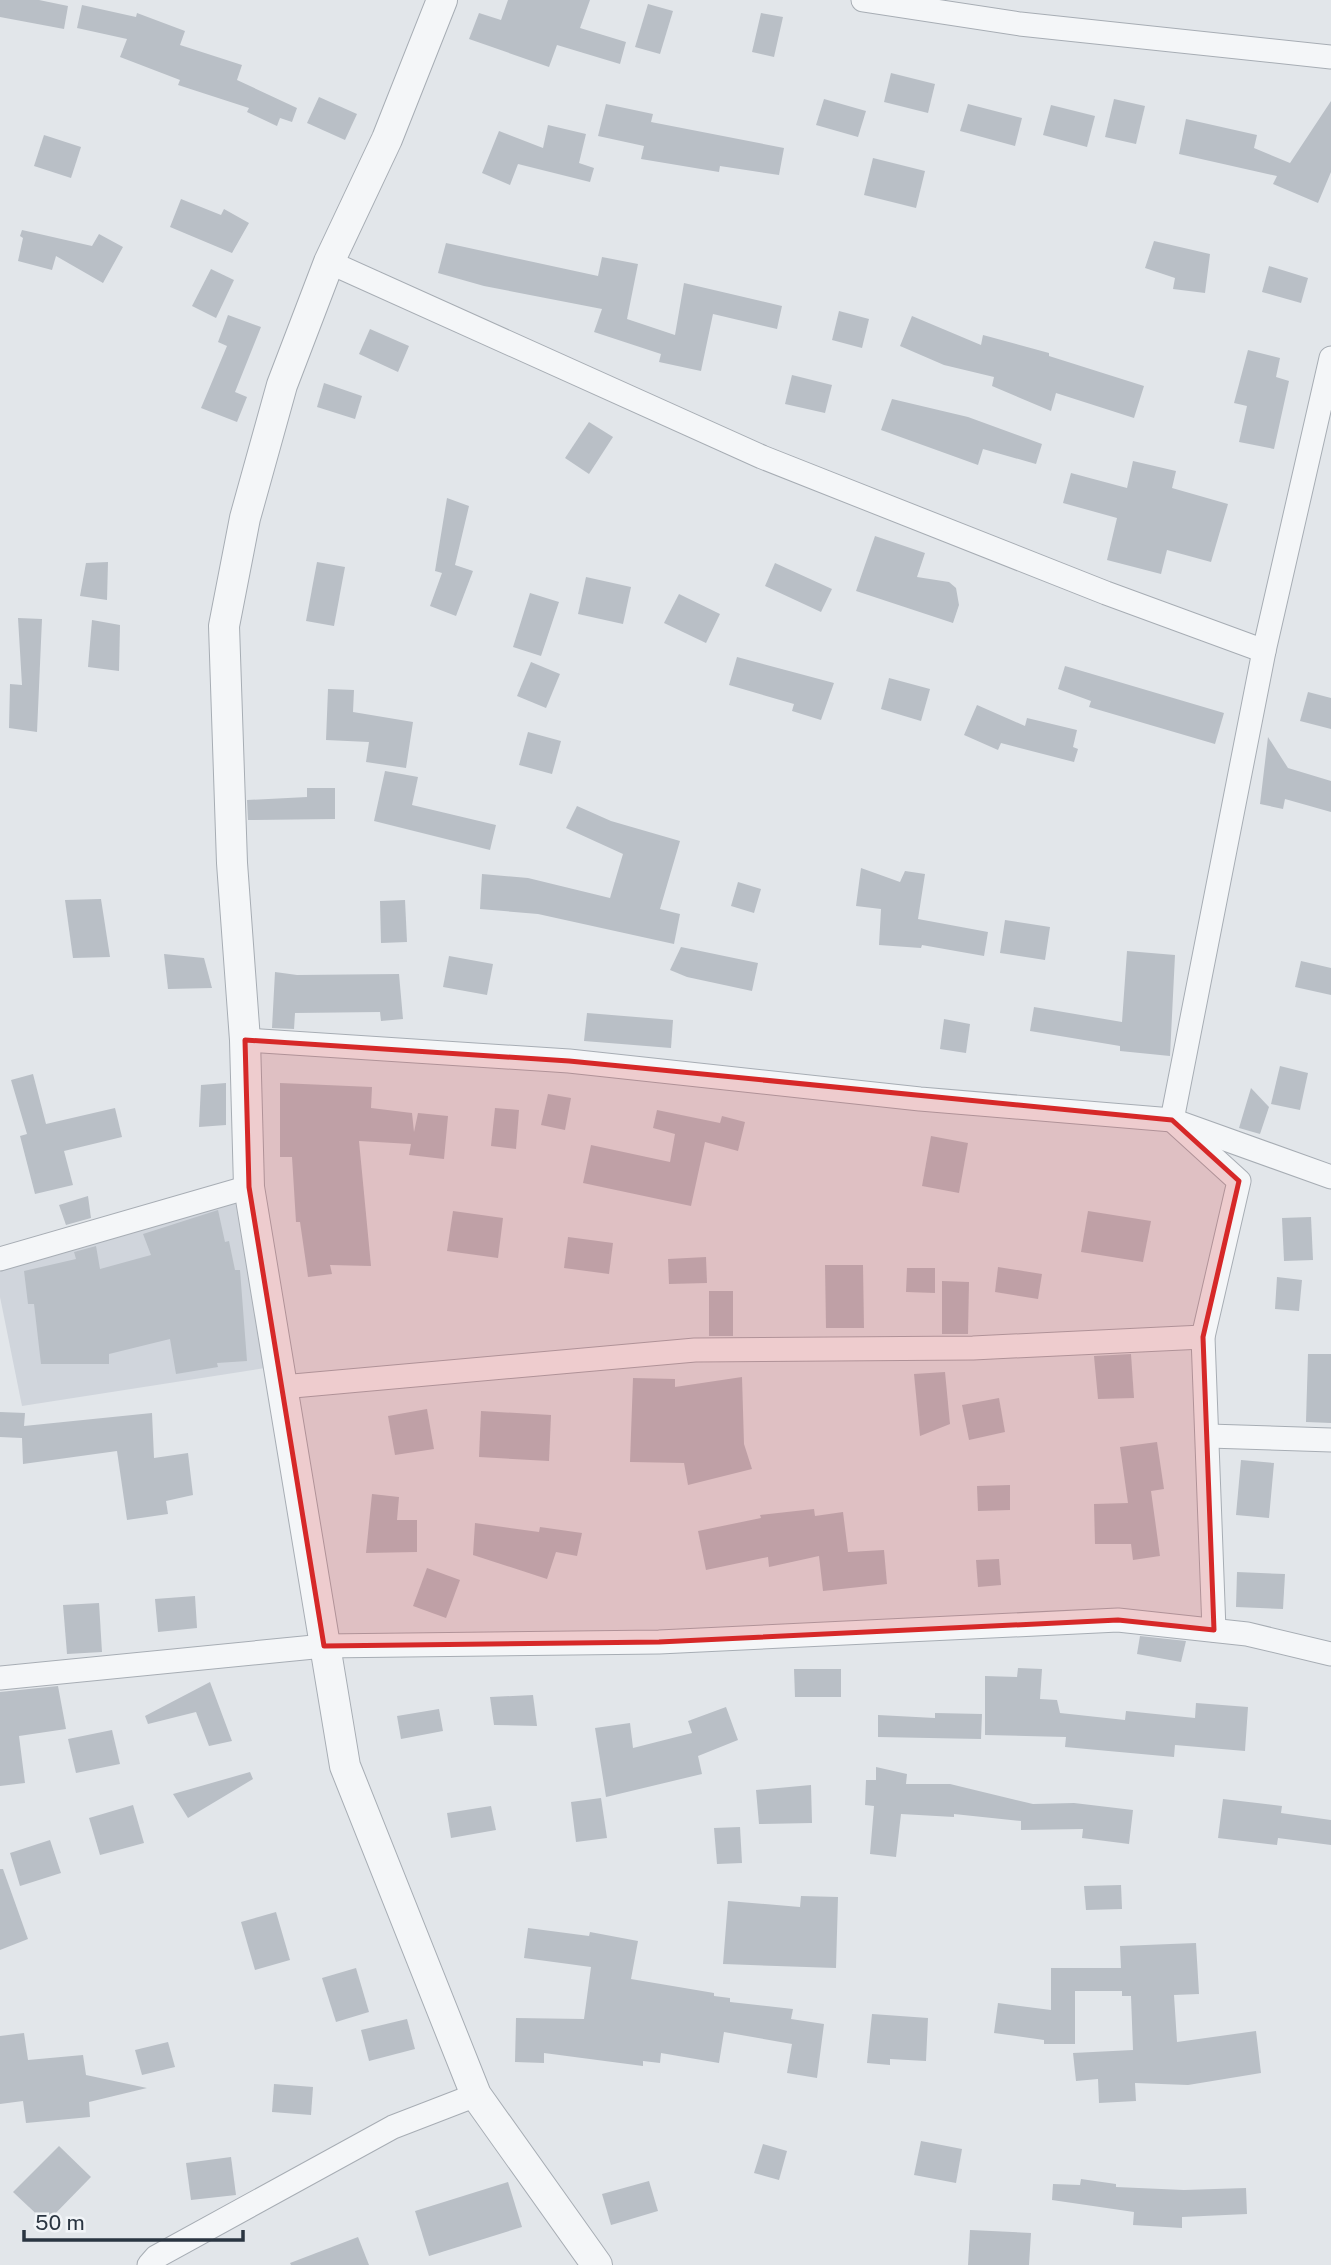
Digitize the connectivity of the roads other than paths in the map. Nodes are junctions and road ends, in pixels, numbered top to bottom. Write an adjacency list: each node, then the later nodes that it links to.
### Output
1 (442, 0): 4 (street)
2 (863, 0): 3 (street)
3 (1331, 57)
4 (329, 262): 6 (street); 7 (street)
5 (1331, 358): 6 (street)
6 (1264, 652): 8 (street)
7 (245, 1040): 8 (street); 10 (street)
8 (1172, 1120): 9 (street); 12 (street)
9 (1331, 1177)
10 (249, 1188): 11 (street); 13 (street)
11 (0, 1259)
12 (1203, 1337): 13 (street); 14 (street)
13 (282, 1387): 17 (street)
14 (1209, 1436): 15 (street); 16 (street)
15 (1331, 1440)
16 (1214, 1630): 17 (street); 18 (street)
17 (324, 1646): 19 (street); 20 (street)
18 (1331, 1654)
19 (0, 1678)
20 (476, 2095): 21 (street); 22 (street)
21 (149, 2265)
22 (597, 2265)

